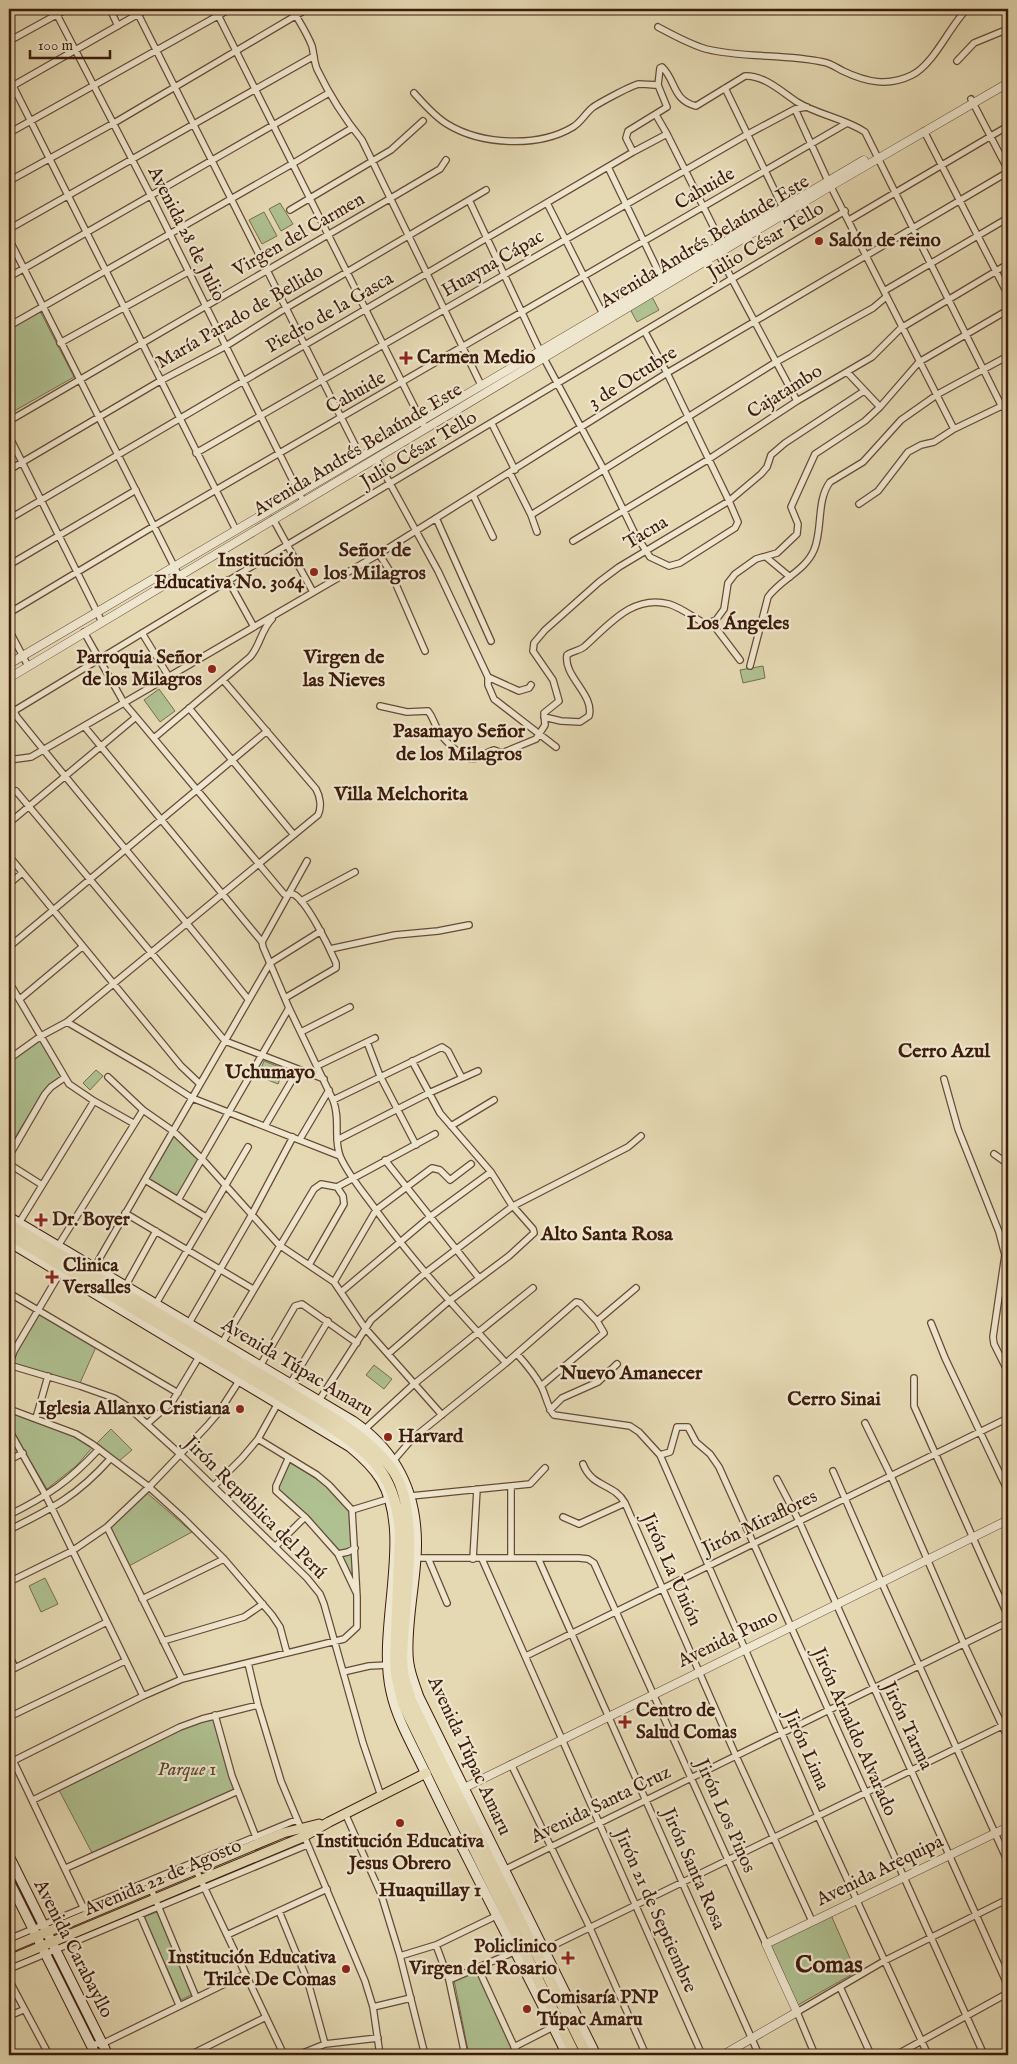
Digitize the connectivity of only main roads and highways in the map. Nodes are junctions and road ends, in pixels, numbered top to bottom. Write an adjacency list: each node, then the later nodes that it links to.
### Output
1 (9, 1217): 2 (main road, Avenida Túpac Amaru)
2 (14, 1224): 5 (highway, Avenida Túpac Amaru); 5 (main road, Avenida Túpac Amaru)
3 (9, 1234): 6 (highway, Avenida Túpac Amaru)
4 (9, 1242): 7 (main road)
5 (154, 1306): 8 (highway, Avenida Túpac Amaru); 8 (main road, Avenida Túpac Amaru)
6 (179, 1337): 7 (highway); 8 (highway, Avenida Túpac Amaru)
7 (197, 1356): 9 (main road)
8 (315, 1408): 10 (highway, Avenida Túpac Amaru); 10 (main road, Avenida Túpac Amaru)
9 (426, 1773): 11 (main road, Avenida 22 de Agosto); 21 (main road)
10 (456, 1792): 16 (highway, Avenida Túpac Amaru); 26 (highway, Avenida Túpac Amaru); 27 (main road, Avenida Túpac Amaru)
11 (302, 1832): 14 (main road, Avenida 22 de Agosto); 17 (main road, Avenida 22 de Agosto)
12 (9, 1856): 14 (main road, Avenida Carabayllo)
13 (9, 1881): 15 (main road, Avenida Carabayllo)
14 (44, 1929): 15 (main road, Avenida 22 de Agosto); 17 (main road, Avenida Carabayllo)
15 (34, 1933): 18 (main road, Avenida 22 de Agosto); 19 (main road, Avenida Carabayllo)
16 (514, 1934): 21 (highway); 25 (highway, Avenida Túpac Amaru)
17 (52, 1947): 19 (main road, Avenida 22 de Agosto); 23 (main road, Avenida Carabayllo)
18 (9, 1948)
19 (42, 1951): 20 (main road, Avenida 22 de Agosto); 22 (main road, Avenida Carabayllo)
20 (9, 1960)
21 (540, 2002): 24 (main road)
22 (96, 2055)
23 (108, 2055)
24 (566, 2055)
25 (575, 2055)
26 (587, 2055)
27 (596, 2055)

